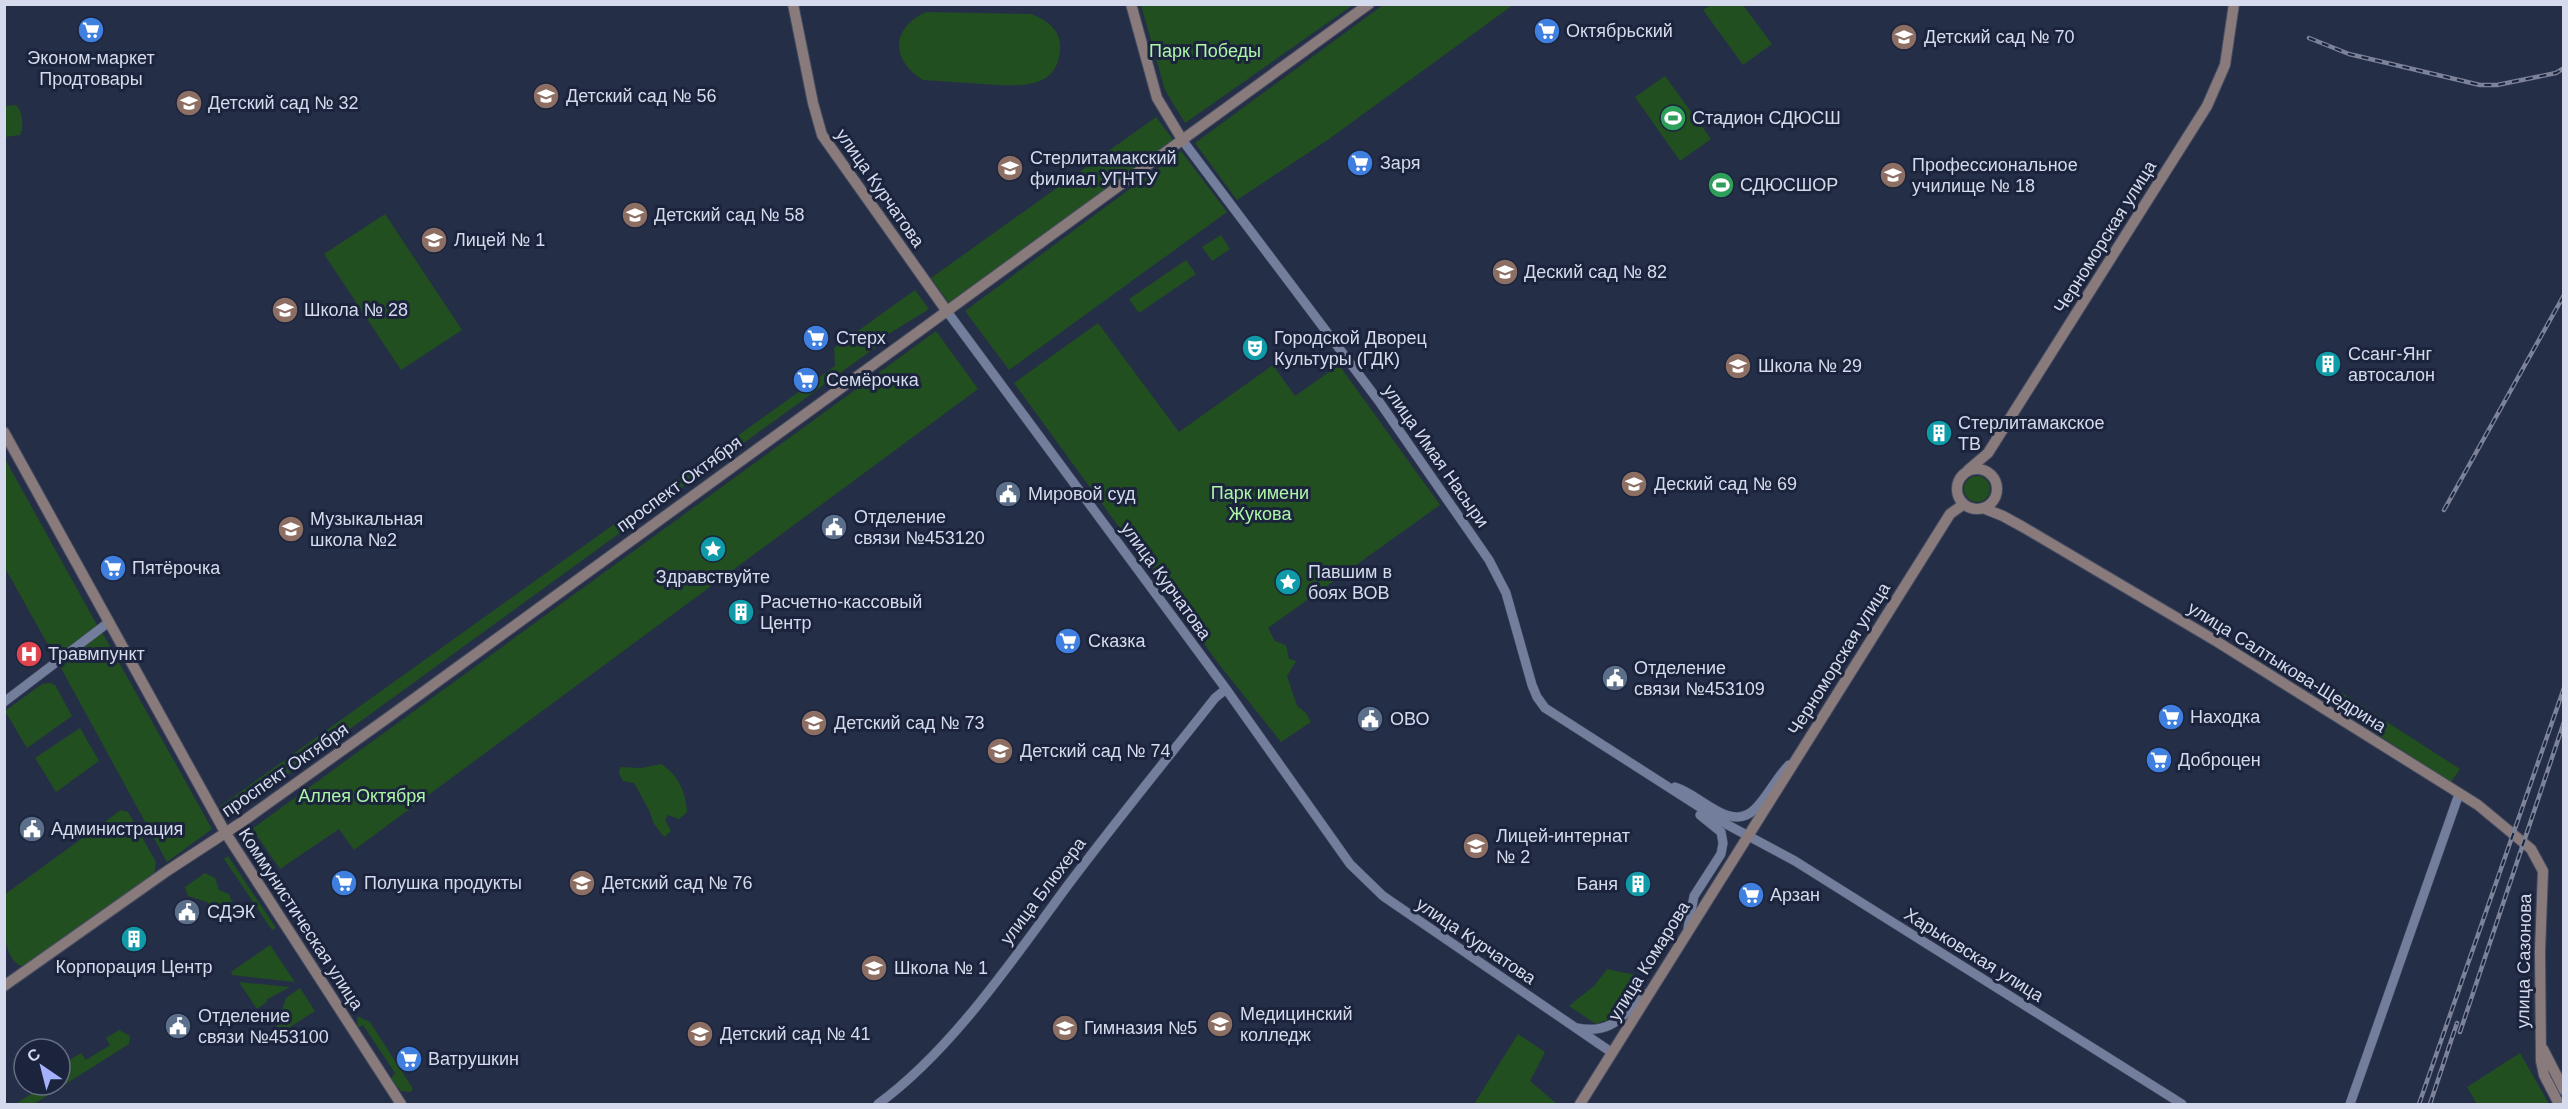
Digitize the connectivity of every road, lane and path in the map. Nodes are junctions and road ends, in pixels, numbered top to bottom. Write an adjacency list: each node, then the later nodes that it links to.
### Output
1 (793, 4): 6 (main road, улица Курчатова)
2 (1131, 4): 5 (main road, улица Имая Насыри)
3 (1369, 4): 5 (main road, проспект Октября)
4 (2234, 4): 8 (main road, Черноморская улица)
5 (1183, 141): 6 (main road, проспект Октября); 21 (street, улица Имая Насыри)
6 (946, 310): 18 (street, улица Курчатова); 23 (main road, проспект Октября)
7 (4, 432): 17 (main road, Коммунистическая улица)
8 (1989, 453): 9 (main road, Черноморская улица); 10 (main road)
9 (1968, 470): 10 (main road); 11 (main road)
10 (1992, 474): 12 (main road)
11 (1957, 486): 13 (main road); 15 (main road)
12 (1996, 497): 14 (main road); 16 (main road)
13 (1964, 504): 14 (main road); 15 (main road, Черноморская улица)
14 (1983, 508): 16 (main road, улица Салтыкова-Щедрина)
15 (1950, 514): 20 (main road, Черноморская улица)
16 (2003, 516): 22 (main road, улица Салтыкова-Щедрина)
17 (109, 622): 19 (street); 23 (main road, Коммунистическая улица)
18 (1226, 689): 29 (street, улица Курчатова); 34 (street, улица Блюхера)
19 (4, 702)
20 (1793, 762): 21 (street); 24 (main road, Черноморская улица)
21 (1664, 785): 24 (street, улица Имая Насыри); 26 (street)
22 (2460, 794): 25 (main road, улица Салтыкова-Щедрина); 37 (street)
23 (225, 832): 27 (main road, проспект Октября); 33 (main road, Коммунистическая улица)
24 (1747, 836): 26 (main road, улица Комарова); 36 (street, Харьковская улица)
25 (2543, 882): 30 (main road, улица Сазонова)
26 (1688, 928): 28 (main road, улица Комарова)
27 (4, 986)
28 (1650, 990): 29 (street); 31 (main road, улица Комарова)
29 (1572, 1027): 31 (street, улица Курчатова)
30 (2539, 1041): 32 (main road, улица Сазонова); 38 (main road, улица Сазонова)
31 (1611, 1052): 35 (main road, улица Комарова)
32 (2564, 1090)
33 (401, 1104)
34 (878, 1104)
35 (1580, 1104)
36 (2182, 1104)
37 (2350, 1104)
38 (2559, 1104)

